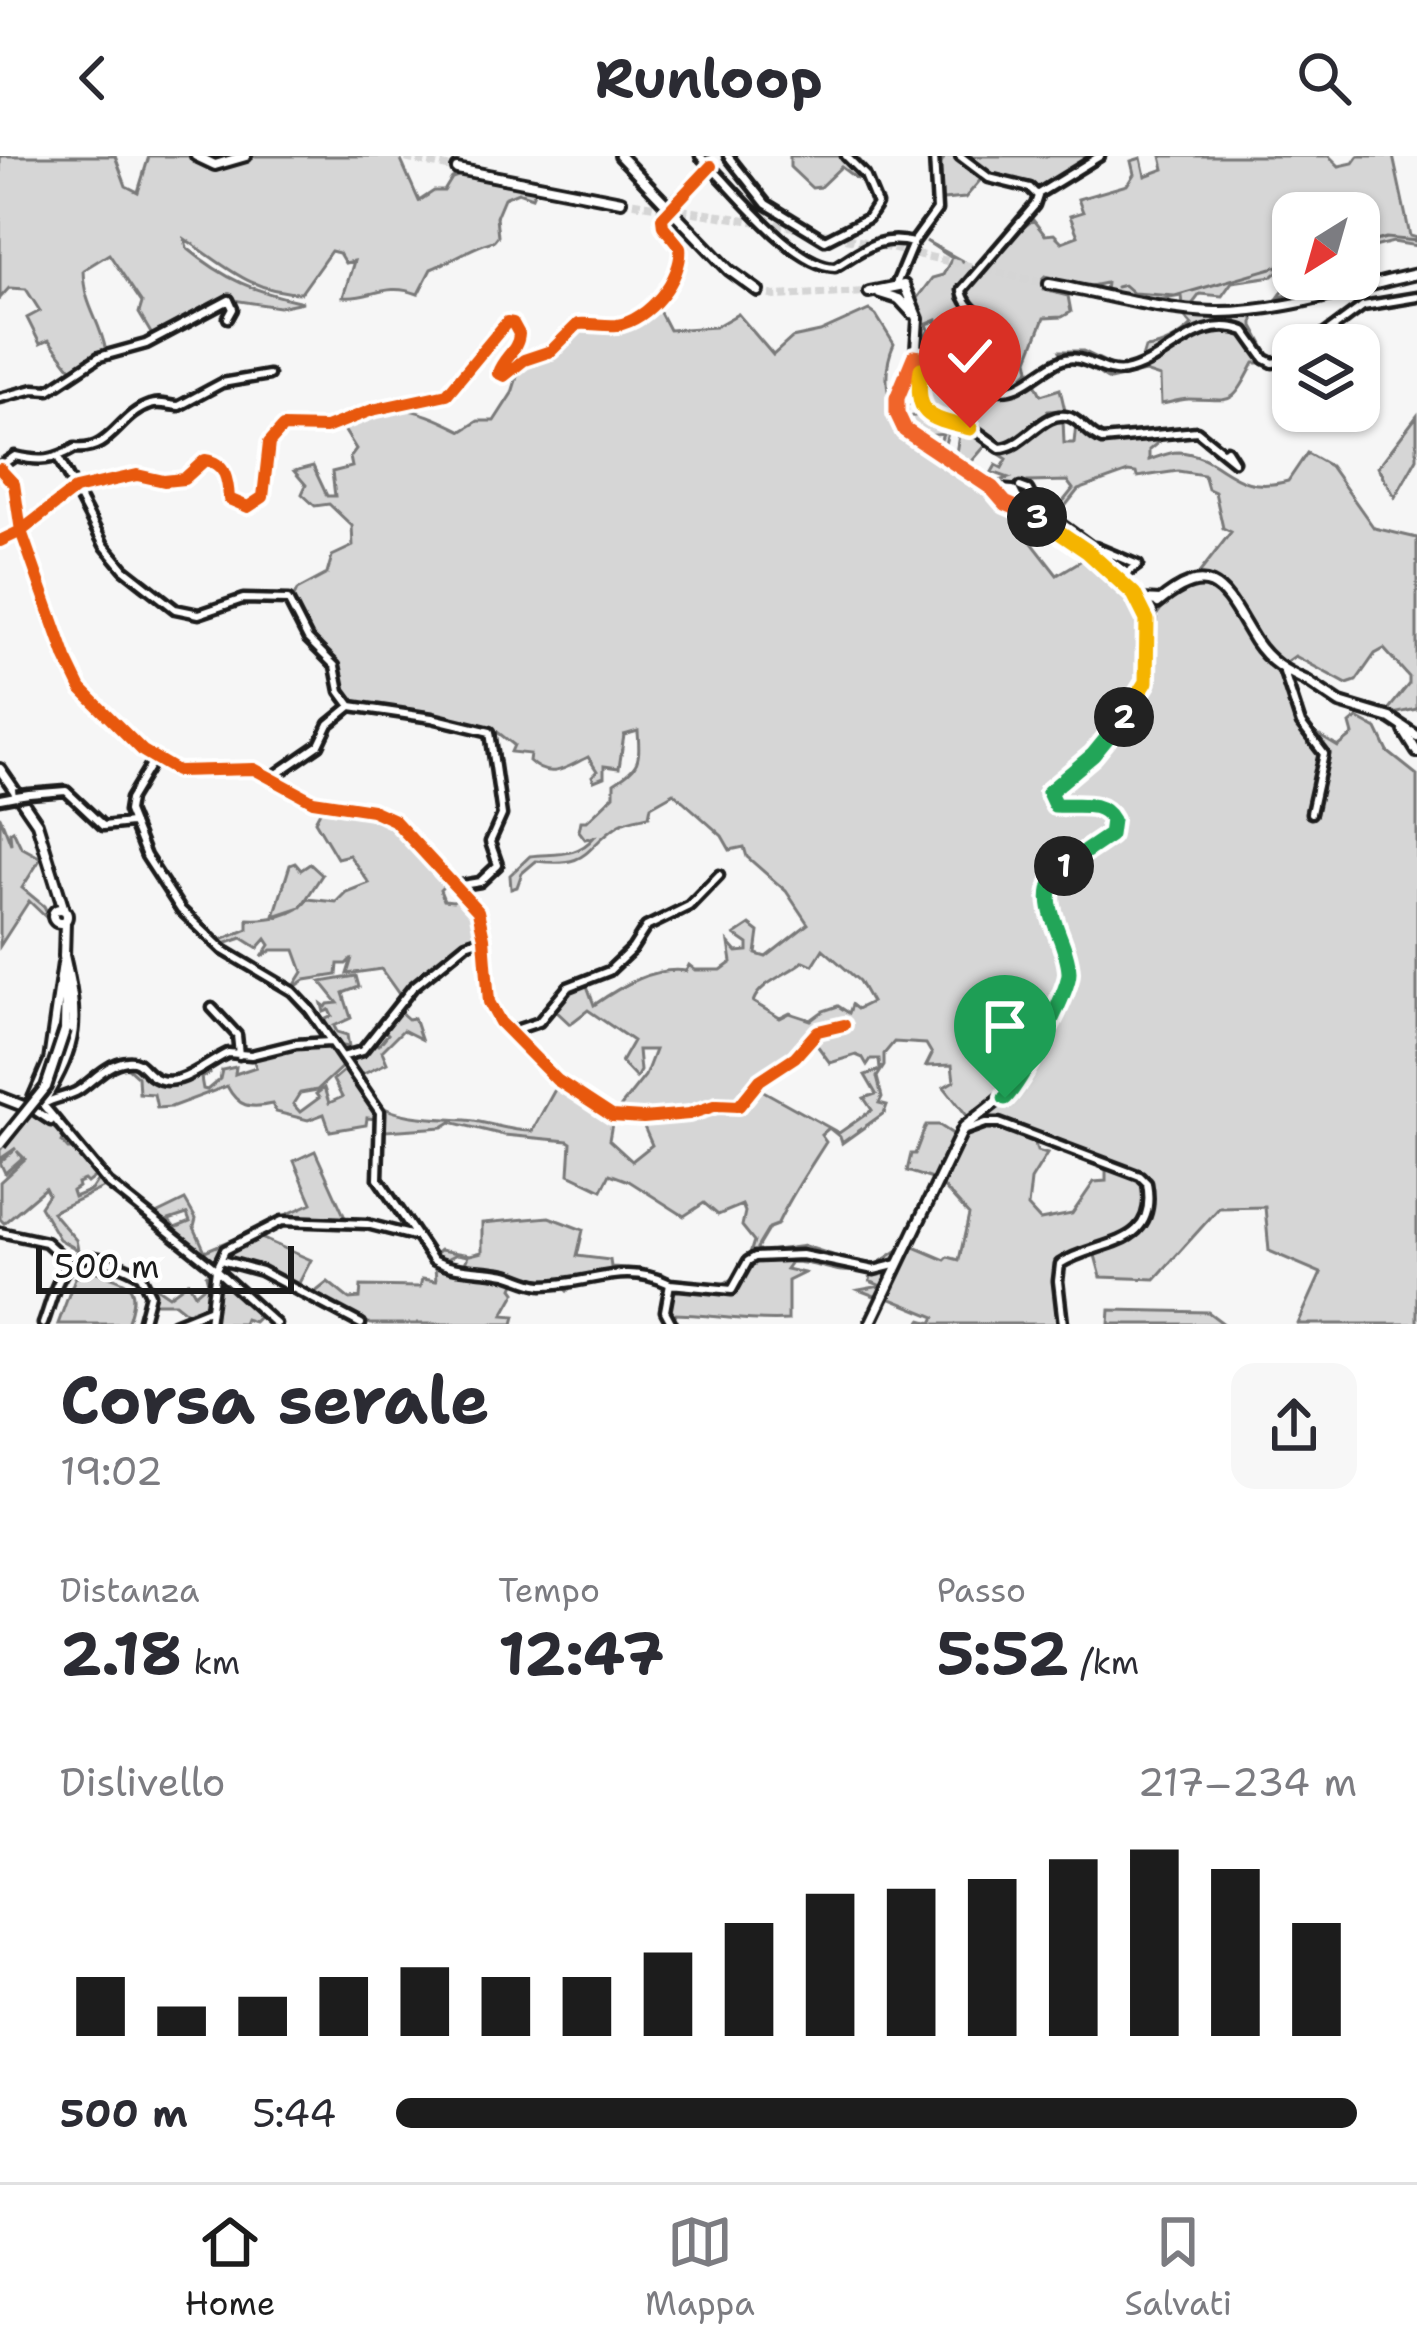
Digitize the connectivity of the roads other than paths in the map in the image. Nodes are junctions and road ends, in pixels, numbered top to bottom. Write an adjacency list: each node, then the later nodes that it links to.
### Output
1 (196, 156): 11 (main road)
2 (232, 156): 11 (main road)
3 (246, 156): 11 (main road)
4 (620, 156): 19 (main road)
5 (700, 156): 12 (street)
6 (728, 156): 7 (street)
7 (846, 156)
8 (960, 156): 14 (street)
9 (1100, 156): 14 (street)
10 (936, 159): 16 (street)
11 (224, 164)
12 (711, 166): 16 (street); 31 (street, bridge)
13 (457, 169): 15 (main road)
14 (1038, 194): 25 (street)
15 (620, 201)
16 (913, 243): 20 (street)
17 (1417, 274): 18 (main road)
18 (1049, 284)
19 (758, 291)
20 (900, 291): 24 (main road)
21 (1417, 297): 23 (street)
22 (228, 319): 27 (street)
23 (1338, 324)
24 (914, 357): 28 (street); 32 (main road)
25 (1272, 362)
26 (269, 375): 29 (street)
27 (0, 398)
28 (1227, 450)
29 (59, 459): 30 (street); 31 (street)
30 (0, 468): 33 (street)
31 (75, 489): 33 (street); 38 (street)
32 (1012, 496): 35 (street); 36 (main road)
33 (21, 531): 34 (street); 40 (street)
34 (0, 541)
35 (1094, 547): 35 (street)
36 (1146, 606): 37 (main road); 58 (main road)
37 (1285, 672): 39 (main road); 44 (street)
38 (351, 706): 42 (street); 47 (street)
39 (1416, 744)
40 (154, 759): 42 (street); 45 (street)
41 (0, 769): 49 (main road)
42 (272, 778): 47 (street)
43 (0, 799): 45 (street, bridge)
44 (1311, 812)
45 (131, 823): 53 (street)
46 (719, 875): 52 (street)
47 (455, 886): 48 (street)
48 (484, 938): 52 (street); 55 (street)
49 (64, 956): 57 (main road); 57 (main road); 59 (main road, bridge)
50 (212, 1008): 54 (street)
51 (844, 1025): 52 (street)
52 (512, 1036)
53 (330, 1042): 54 (street); 55 (street)
54 (239, 1054): 57 (street)
55 (342, 1057): 61 (street)
56 (0, 1097): 57 (main road)
57 (38, 1104): 65 (street)
58 (961, 1132): 64 (main road); 76 (street)
59 (0, 1144)
60 (0, 1232): 63 (street)
61 (415, 1236): 62 (street); 66 (street)
62 (221, 1260): 65 (street); 73 (street)
63 (69, 1263): 68 (street); 69 (street)
64 (898, 1264): 66 (street); 75 (main road)
65 (216, 1269): 67 (street); 72 (street)
66 (670, 1284): 74 (street)
67 (211, 1309): 70 (street); 71 (street)
68 (44, 1324)
69 (142, 1324)
70 (174, 1324)
71 (209, 1324)
72 (276, 1324)
73 (361, 1324)
74 (672, 1324)
75 (870, 1324)
76 (1063, 1324)

